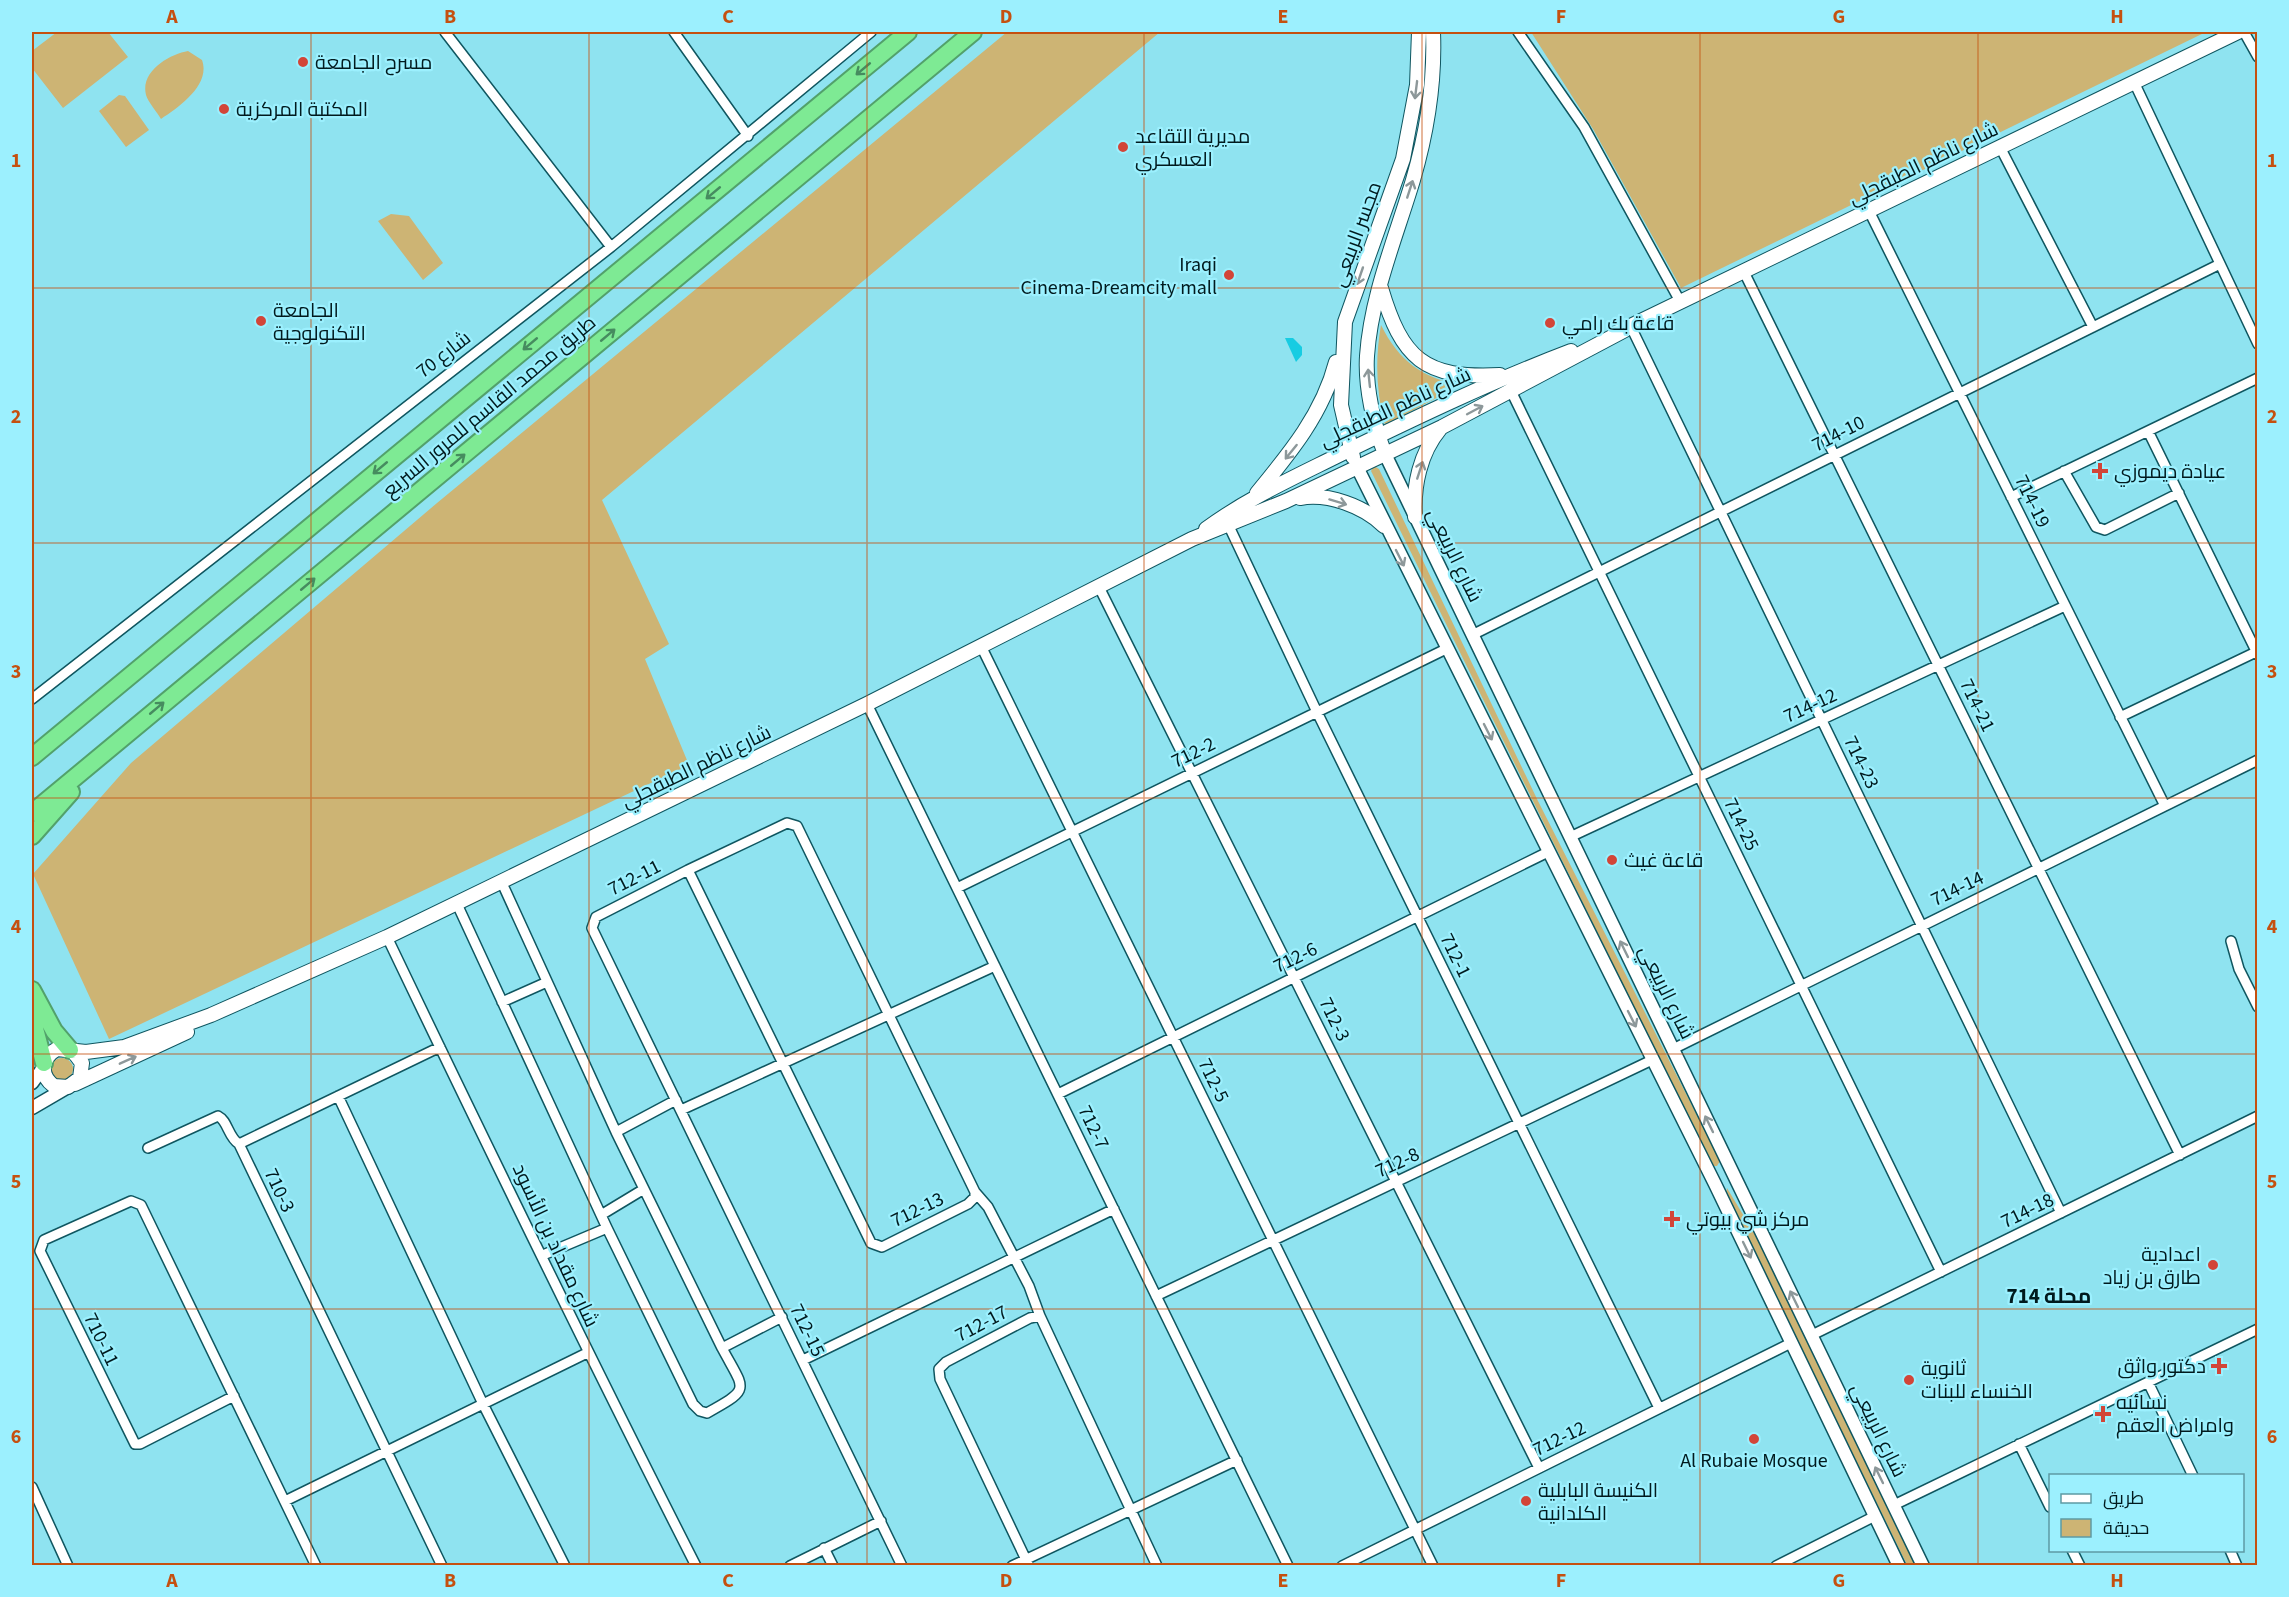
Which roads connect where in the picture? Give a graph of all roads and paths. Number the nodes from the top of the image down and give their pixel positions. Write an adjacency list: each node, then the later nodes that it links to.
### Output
1 (445, 32): 17 (street)
2 (674, 32): 14 (street)
3 (871, 32): 11 (street, شارع 70)
4 (908, 32): 56 (highway, طريق محمد القاسم للمرور السريع, one-way to 56)
5 (973, 32): 61 (highway, طريق محمد القاسم للمرور السريع, one-way to 5)
6 (1419, 32): 22 (main road, مجسر الربيعي, one-way to 22)
7 (1433, 32): 20 (main road, مجسر الربيعي, one-way to 7)
8 (1518, 32): 21 (street)
9 (2238, 32): 13 (main road, شارع ناظم الطبقجلي)
10 (2244, 32): 12 (street)
11 (860, 35): 14 (street, شارع 70)
12 (2258, 57)
13 (2134, 82): 15 (main road, شارع ناظم الطبقجلي); 18 (street)
14 (748, 136): 17 (street, شارع 70)
15 (2000, 147): 16 (main road, شارع ناظم الطبقجلي); 23 (street)
16 (1869, 211): 19 (main road, شارع ناظم الطبقجلي); 29 (street, 714-19)
17 (611, 247): 55 (street, شارع 70)
18 (2220, 264): 23 (street, 714-10); 25 (street)
19 (1744, 272): 21 (main road, شارع ناظم الطبقجلي); 35 (street, 714-21)
20 (1381, 288): 26 (main road); 32 (main road, مجسر الربيعي, one-way to 20)
21 (1681, 303): 24 (main road, شارع ناظم الطبقجلي)
22 (1345, 322): 33 (main road, مجسر الربيعي); 39 (main road, one-way to 39)
23 (2093, 327): 29 (street, 714-10)
24 (1628, 328): 26 (main road, شارع ناظم الطبقجلي); 28 (main road, شارع ناظم الطبقجلي); 42 (street, 714-23)
25 (2258, 344)
26 (1508, 375): 32 (main road, شارع ناظم الطبقجلي)
27 (2258, 378): 31 (street)
28 (1511, 391): 30 (main road, شارع ناظم الطبقجلي, one-way to 28); 46 (street, 714-25)
29 (1959, 393): 35 (street, 714-10); 40 (street, 714-19)
30 (1442, 427): 34 (main road, شارع ناظم الطبقجلي); 43 (main road, one-way to 30)
31 (2148, 431): 37 (street); 38 (street)
32 (1378, 436): 33 (main road, شارع ناظم الطبقجلي); 34 (main road, شارع الربيعي)
33 (1350, 450): 36 (main road, شارع الربيعي); 39 (main road, شارع ناظم الطبقجلي)
34 (1385, 454): 36 (main road, شارع ناظم الطبقجلي); 43 (street, شارع الربيعي)
35 (1835, 455): 42 (street, 714-10); 54 (street, 714-21)
36 (1357, 467): 41 (main road, شارع ناظم الطبقجلي); 45 (street, شارع الربيعي)
37 (2064, 471): 38 (street); 40 (street)
38 (2179, 493): 50 (street)
39 (1253, 497): 44 (main road, شارع ناظم الطبقجلي)
40 (2011, 497): 48 (street, 714-19)
41 (1286, 501): 44 (main road, شارع ناظم الطبقجلي); 45 (main road, one-way to 45)
42 (1720, 512): 46 (street, 714-10); 60 (street, 714-23)
43 (1415, 517): 49 (street, شارع الربيعي)
44 (1226, 520): 47 (main road, شارع ناظم الطبقجلي); 58 (street, 712-1)
45 (1384, 526): 52 (street, شارع الربيعي, one-way to 52)
46 (1599, 572): 49 (street, 714-10); 66 (street, 714-25)
47 (1099, 587): 51 (main road, شارع ناظم الطبقجلي); 65 (street, 712-3)
48 (2065, 606): 54 (street, 714-12); 59 (street, 714-19)
49 (1472, 635): 71 (street, شارع الربيعي)
50 (2254, 640): 53 (street)
51 (981, 646): 57 (main road, شارع ناظم الطبقجلي); 69 (street, 712-5)
52 (1446, 649): 58 (street, 712-2); 72 (street, شارع الربيعي, one-way to 72)
53 (2257, 654): 59 (street)
54 (1938, 665): 60 (street, 714-12); 73 (street, 714-21)
55 (32, 699)
56 (100, 700): 62 (highway); 63 (highway, طريق محمد القاسم للمرور السريع)
57 (867, 704): 75 (main road, شارع ناظم الطبقجلي); 76 (street, 712-7)
58 (1317, 712): 65 (street, 712-2); 78 (street, 712-1)
59 (2120, 717): 67 (street, 714-19)
60 (1821, 720): 66 (street, 714-12); 79 (street, 714-23)
61 (126, 735): 68 (highway, طريق محمد القاسم للمرور السريع); 70 (highway)
62 (32, 744)
63 (32, 756)
64 (2258, 760): 67 (street, 714-14)
65 (1192, 773): 69 (street, 712-2); 83 (street, 712-3)
66 (1699, 777): 71 (street, 714-12); 85 (street, 714-25)
67 (2164, 806): 73 (street, 714-14)
68 (32, 813)
69 (1072, 832): 76 (street, 712-2); 92 (street, 712-5)
70 (32, 836)
71 (1570, 837): 94 (street, شارع الربيعي, one-way to 71)
72 (1548, 852): 78 (street, 712-6); 96 (street, شارع الربيعي, one-way to 96)
73 (2038, 868): 79 (street, 714-14); 111 (street, 714-21)
74 (688, 870): 89 (street); 97 (street, 712-11); 103 (street, 712-11)
75 (502, 884): 77 (main road, شارع ناظم الطبقجلي); 84 (street)
76 (957, 888): 82 (street, 712-7)
77 (457, 904): 80 (main road, شارع ناظم الطبقجلي); 87 (street)
78 (1417, 916): 83 (street, 712-6); 107 (street, 712-1)
79 (1922, 926): 85 (street, 714-14); 118 (street, 714-23)
80 (387, 938): 90 (main road, شارع ناظم الطبقجلي); 93 (street, شارع مقداد بن الأسود)
81 (2231, 941): 88 (street)
82 (994, 966): 89 (street); 101 (street, 712-7)
83 (1294, 977): 92 (street, 712-6); 113 (street, 712-3)
84 (547, 982): 87 (street); 108 (street)
85 (1801, 986): 94 (street, 714-14); 124 (street, 714-25)
86 (32, 990): 95 (highway)
87 (502, 1002): 119 (street)
88 (2258, 1007)
89 (889, 1014): 97 (street); 116 (street)
90 (211, 1015): 95 (main road, شارع ناظم الطبقجلي); 100 (main road, شارع ناظم الطبقجلي, one-way to 90)
91 (32, 1017): 98 (highway)
92 (1173, 1037): 101 (street, 712-6); 121 (street, 712-5)
93 (440, 1047): 102 (street); 122 (street, شارع مقداد بن الأسود)
94 (1673, 1049): 112 (street, شارع الربيعي, one-way to 94)
95 (71, 1050): 98 (main road); 100 (main road)
96 (1652, 1060): 107 (street, 712-8); 114 (street, شارع الربيعي)
97 (781, 1064): 105 (street); 116 (street, 712-13)
98 (44, 1065): 99 (street); 100 (main road)
99 (32, 1083)
100 (71, 1086): 104 (street)
101 (1058, 1095): 117 (street, 712-7)
102 (338, 1096): 109 (street); 136 (street)
103 (676, 1100): 105 (street, 712-11); 108 (street)
104 (32, 1108)
105 (681, 1110): 127 (street, 712-15)
106 (2258, 1116): 111 (street, 714-18)
107 (1519, 1124): 113 (street, 712-8); 137 (street, 712-1)
108 (616, 1132): 115 (street)
109 (239, 1144): 110 (street, 710-3); 139 (street, 710-3)
110 (148, 1148)
111 (2180, 1155): 118 (street, 714-18)
112 (1734, 1175): 114 (street); 129 (street, شارع الربيعي, one-way to 112)
113 (1396, 1182): 121 (street, 712-8); 141 (street, 712-3)
114 (1715, 1184): 130 (street, شارع الربيعي, one-way to 130)
115 (644, 1189): 119 (street); 131 (street)
116 (975, 1192): 123 (street)
117 (1114, 1209): 123 (street); 125 (street, 712-7)
118 (2061, 1213): 124 (street, 714-18)
119 (601, 1215): 120 (street)
120 (607, 1228): 122 (street); 131 (street)
121 (1273, 1240): 125 (street, 712-8); 150 (street, 712-5)
122 (543, 1255): 132 (street, شارع مقداد بن الأسود)
123 (1012, 1259): 126 (street); 133 (street)
124 (1941, 1272): 129 (street, 714-18)
125 (1156, 1296): 140 (street, 712-7)
126 (1040, 1316): 147 (street, 712-17); 154 (street, 712-17)
127 (782, 1317): 131 (street); 133 (street, 712-15)
128 (2258, 1329): 134 (street)
129 (1812, 1335): 146 (street, شارع الربيعي, one-way to 129)
130 (1791, 1343): 137 (street, 712-12); 148 (street, شارع الربيعي)
131 (722, 1348)
132 (587, 1353): 136 (street); 159 (street, شارع مقداد بن الأسود)
133 (803, 1360): 149 (street, 712-15)
134 (2148, 1382): 138 (street); 142 (street)
135 (234, 1396): 135 (street, 710-11); 144 (street)
136 (483, 1404): 139 (street); 158 (street)
137 (1659, 1408): 141 (street, 712-12)
138 (2019, 1444): 145 (street); 146 (street)
139 (385, 1451): 144 (street); 157 (street, 710-3)
140 (1237, 1460): 147 (street); 165 (street, 712-7)
141 (1539, 1468): 150 (street, 712-12)
142 (2192, 1474)
143 (32, 1487): 155 (street)
144 (285, 1501): 156 (street)
145 (2049, 1504)
146 (1894, 1505): 170 (street, شارع الربيعي)
147 (1130, 1509): 154 (street); 164 (street, 712-17)
148 (1875, 1516): 168 (street); 169 (street, شارع الربيعي)
149 (881, 1521): 151 (street); 162 (street, 712-15)
150 (1415, 1529): 166 (street, 712-12); 167 (street, 712-5)
151 (824, 1548): 160 (street); 161 (street)
152 (2073, 1552): 171 (street)
153 (2230, 1552): 172 (street)
154 (1027, 1562): 163 (street)
155 (68, 1566)
156 (316, 1566)
157 (442, 1566)
158 (565, 1566)
159 (696, 1566)
160 (790, 1566)
161 (833, 1566)
162 (902, 1566)
163 (1012, 1566)
164 (1157, 1566)
165 (1288, 1566)
166 (1342, 1566)
167 (1433, 1566)
168 (1776, 1566)
169 (1899, 1566)
170 (1923, 1566)
171 (2080, 1566)
172 (2237, 1566)

